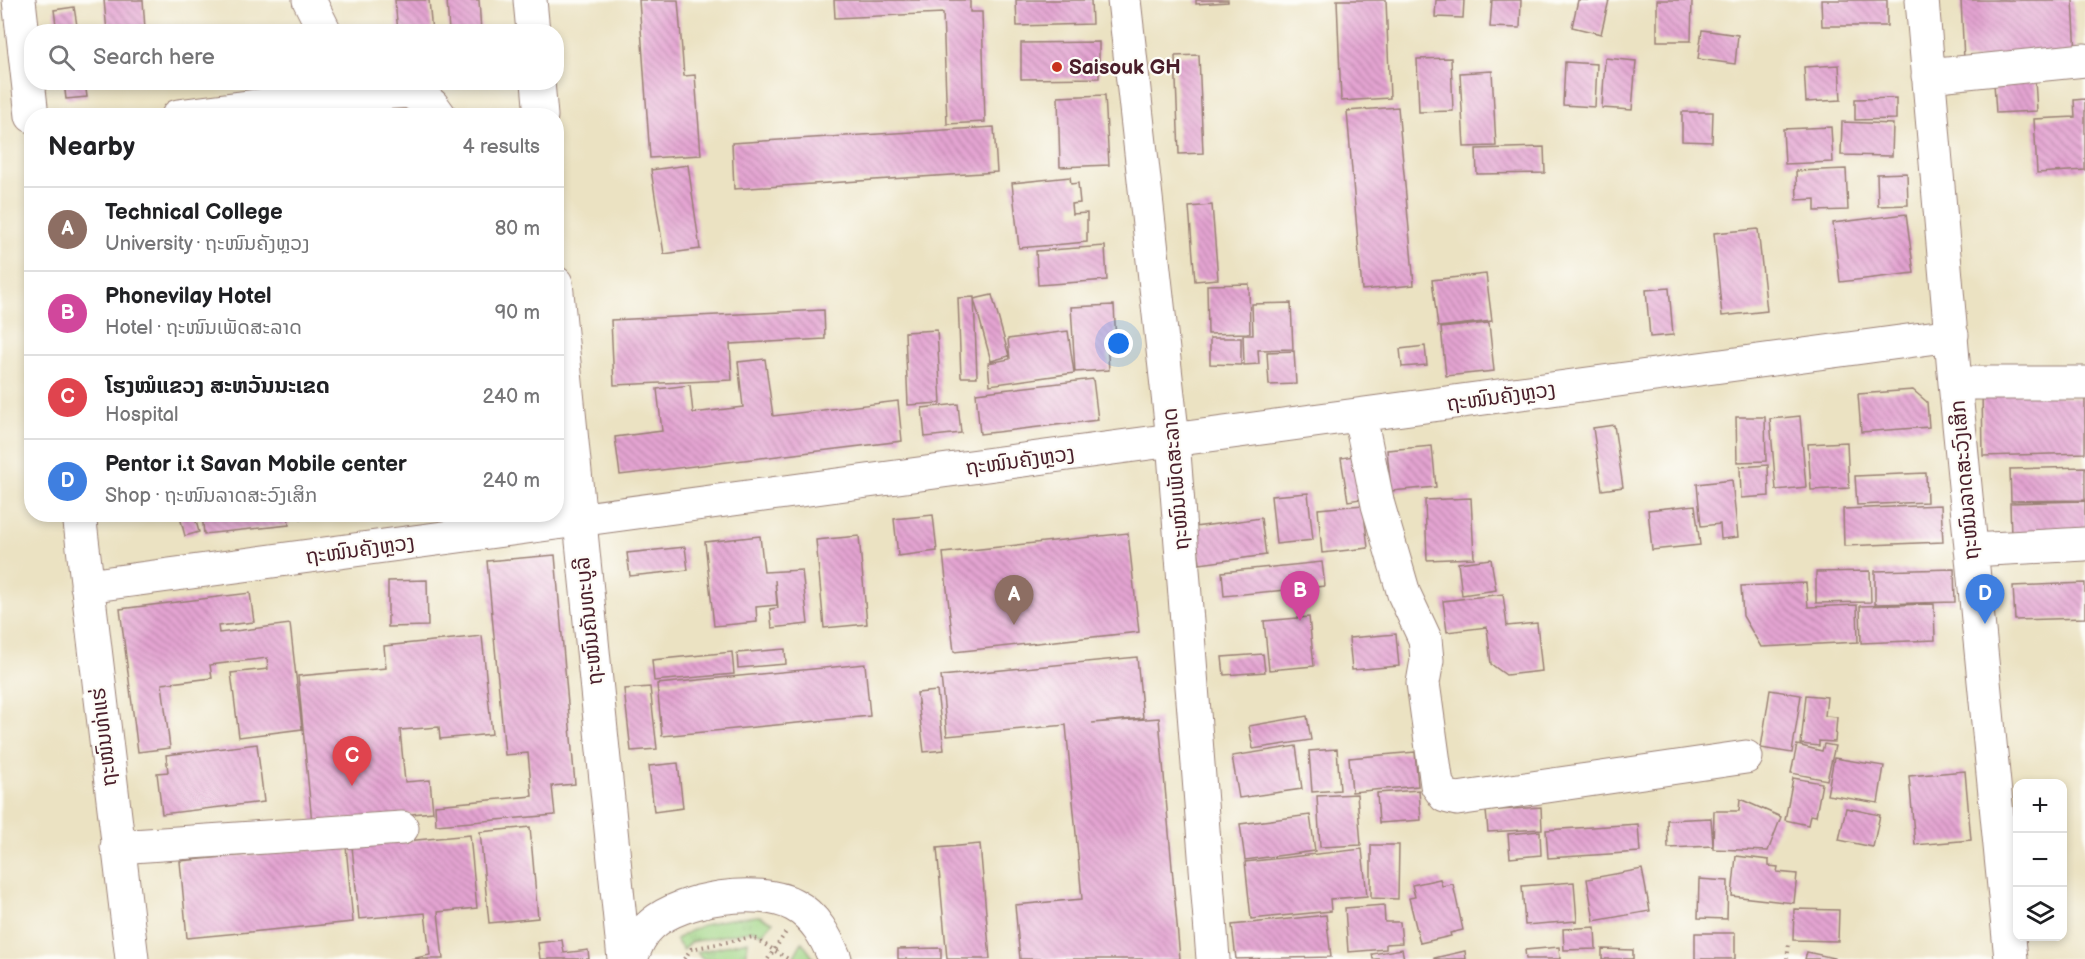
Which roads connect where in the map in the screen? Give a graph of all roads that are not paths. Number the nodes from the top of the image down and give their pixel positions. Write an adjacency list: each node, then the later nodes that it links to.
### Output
1 (19, 0): 8 (street)
2 (309, 0): 6 (street)
3 (530, 0): 7 (street)
4 (1124, 0): 24 (street, ຖະໜົນເພັດສະລາດ)
5 (1922, 0): 10 (street, ຖະໜົນລາດສະວົງເສິກ)
6 (321, 24)
7 (532, 24)
8 (24, 45)
9 (2085, 60): 10 (street)
10 (1928, 76): 19 (street, ຖະໜົນລາດສະວົງເສິກ)
11 (29, 90): 15 (street)
12 (329, 90): 16 (street)
13 (372, 90): 17 (street)
14 (539, 90): 18 (street)
15 (31, 108)
16 (225, 108)
17 (434, 108)
18 (540, 108)
19 (1952, 335): 21 (street, ຖະໜົນລາດສະວົງເສິກ); 23 (street, ຖະໜົນຄັງຫຼວງ)
20 (564, 365): 25 (street, ຖະໜົນຄັນທະບູລີ)
21 (1955, 383): 22 (street); 28 (street, ຖະໜົນລາດສະວົງເສິກ)
22 (2085, 383)
23 (1360, 416): 24 (street, ຖະໜົນຄັງຫຼວງ); 30 (street)
24 (1173, 440): 25 (street, ຖະໜົນຄັງຫຼວງ); 37 (street, ຖະໜົນເພັດສະລາດ)
25 (579, 520): 29 (street, ຖະໜົນຄັງຫຼວງ); 34 (street, ຖະໜົນຄັນທະບູລີ)
26 (80, 522): 29 (street, ຖະໜົນທ່າແຮ່)
27 (2085, 544): 28 (street)
28 (1971, 550): 38 (street, ຖະໜົນລາດສະວົງເສິກ)
29 (87, 586): 32 (street, ຖະໜົນທ່າແຮ່)
30 (1746, 757)
31 (402, 828): 32 (street)
32 (117, 847): 33 (street, ຖະໜົນທ່າແຮ່)
33 (132, 959)
34 (624, 959)
35 (631, 959): 36 (street)
36 (835, 959)
37 (1213, 959)
38 (2011, 959)

